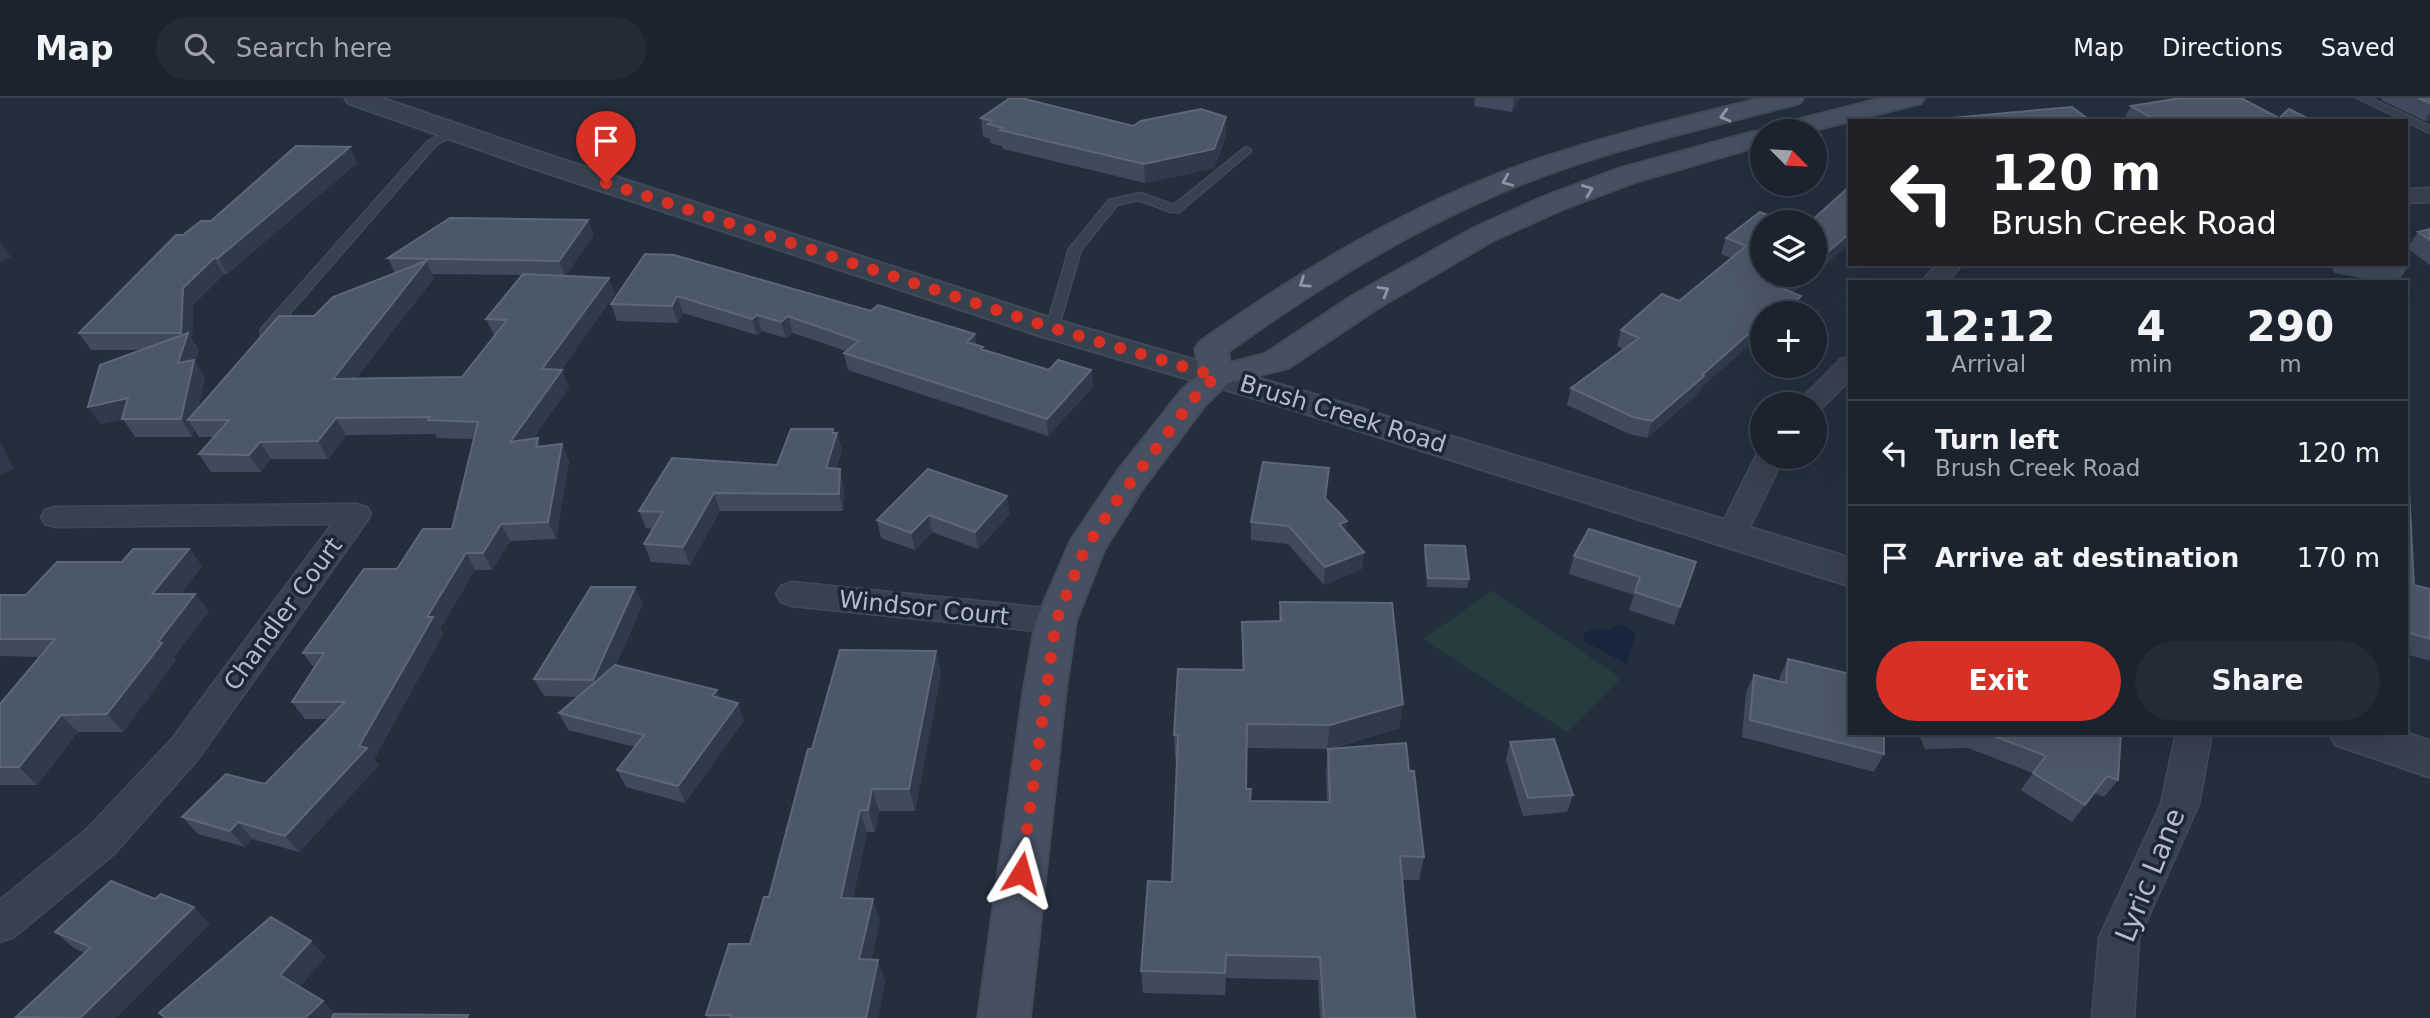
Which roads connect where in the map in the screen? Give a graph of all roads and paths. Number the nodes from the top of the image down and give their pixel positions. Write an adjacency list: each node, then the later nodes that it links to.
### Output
1 (360, 98): 9 (street, Brush Creek Road)
2 (1791, 98): 19 (main road, one-way to 19)
3 (1912, 98): 6 (main road)
4 (2362, 98): 5 (lane)
5 (2407, 119)
6 (1827, 120)
7 (2408, 120): 8 (lane)
8 (2430, 130)
9 (455, 132): 16 (street, Brush Creek Road); 17 (lane)
10 (1750, 140): 19 (main road, one-way to 10)
11 (1246, 150): 16 (lane)
12 (2430, 195): 13 (street)
13 (2408, 196)
14 (1949, 266): 15 (street)
15 (1935, 280)
16 (1052, 328): 19 (street, Brush Creek Road)
17 (257, 342)
18 (1848, 367): 20 (street)
19 (1216, 376): 23 (street, Brush Creek Road); 26 (main road)
20 (1822, 392)
21 (1762, 469): 23 (street)
22 (56, 517): 30 (street, Chandler Court)
23 (1732, 534): 24 (street, Brush Creek Road)
24 (1848, 571)
25 (792, 594): 26 (street, Windsor Court)
26 (1056, 621): 31 (main road)
27 (2194, 735): 32 (street, Lyric Lane)
28 (2357, 735): 29 (street)
29 (2430, 759)
30 (0, 924)
31 (1004, 1018)
32 (2113, 1018)

